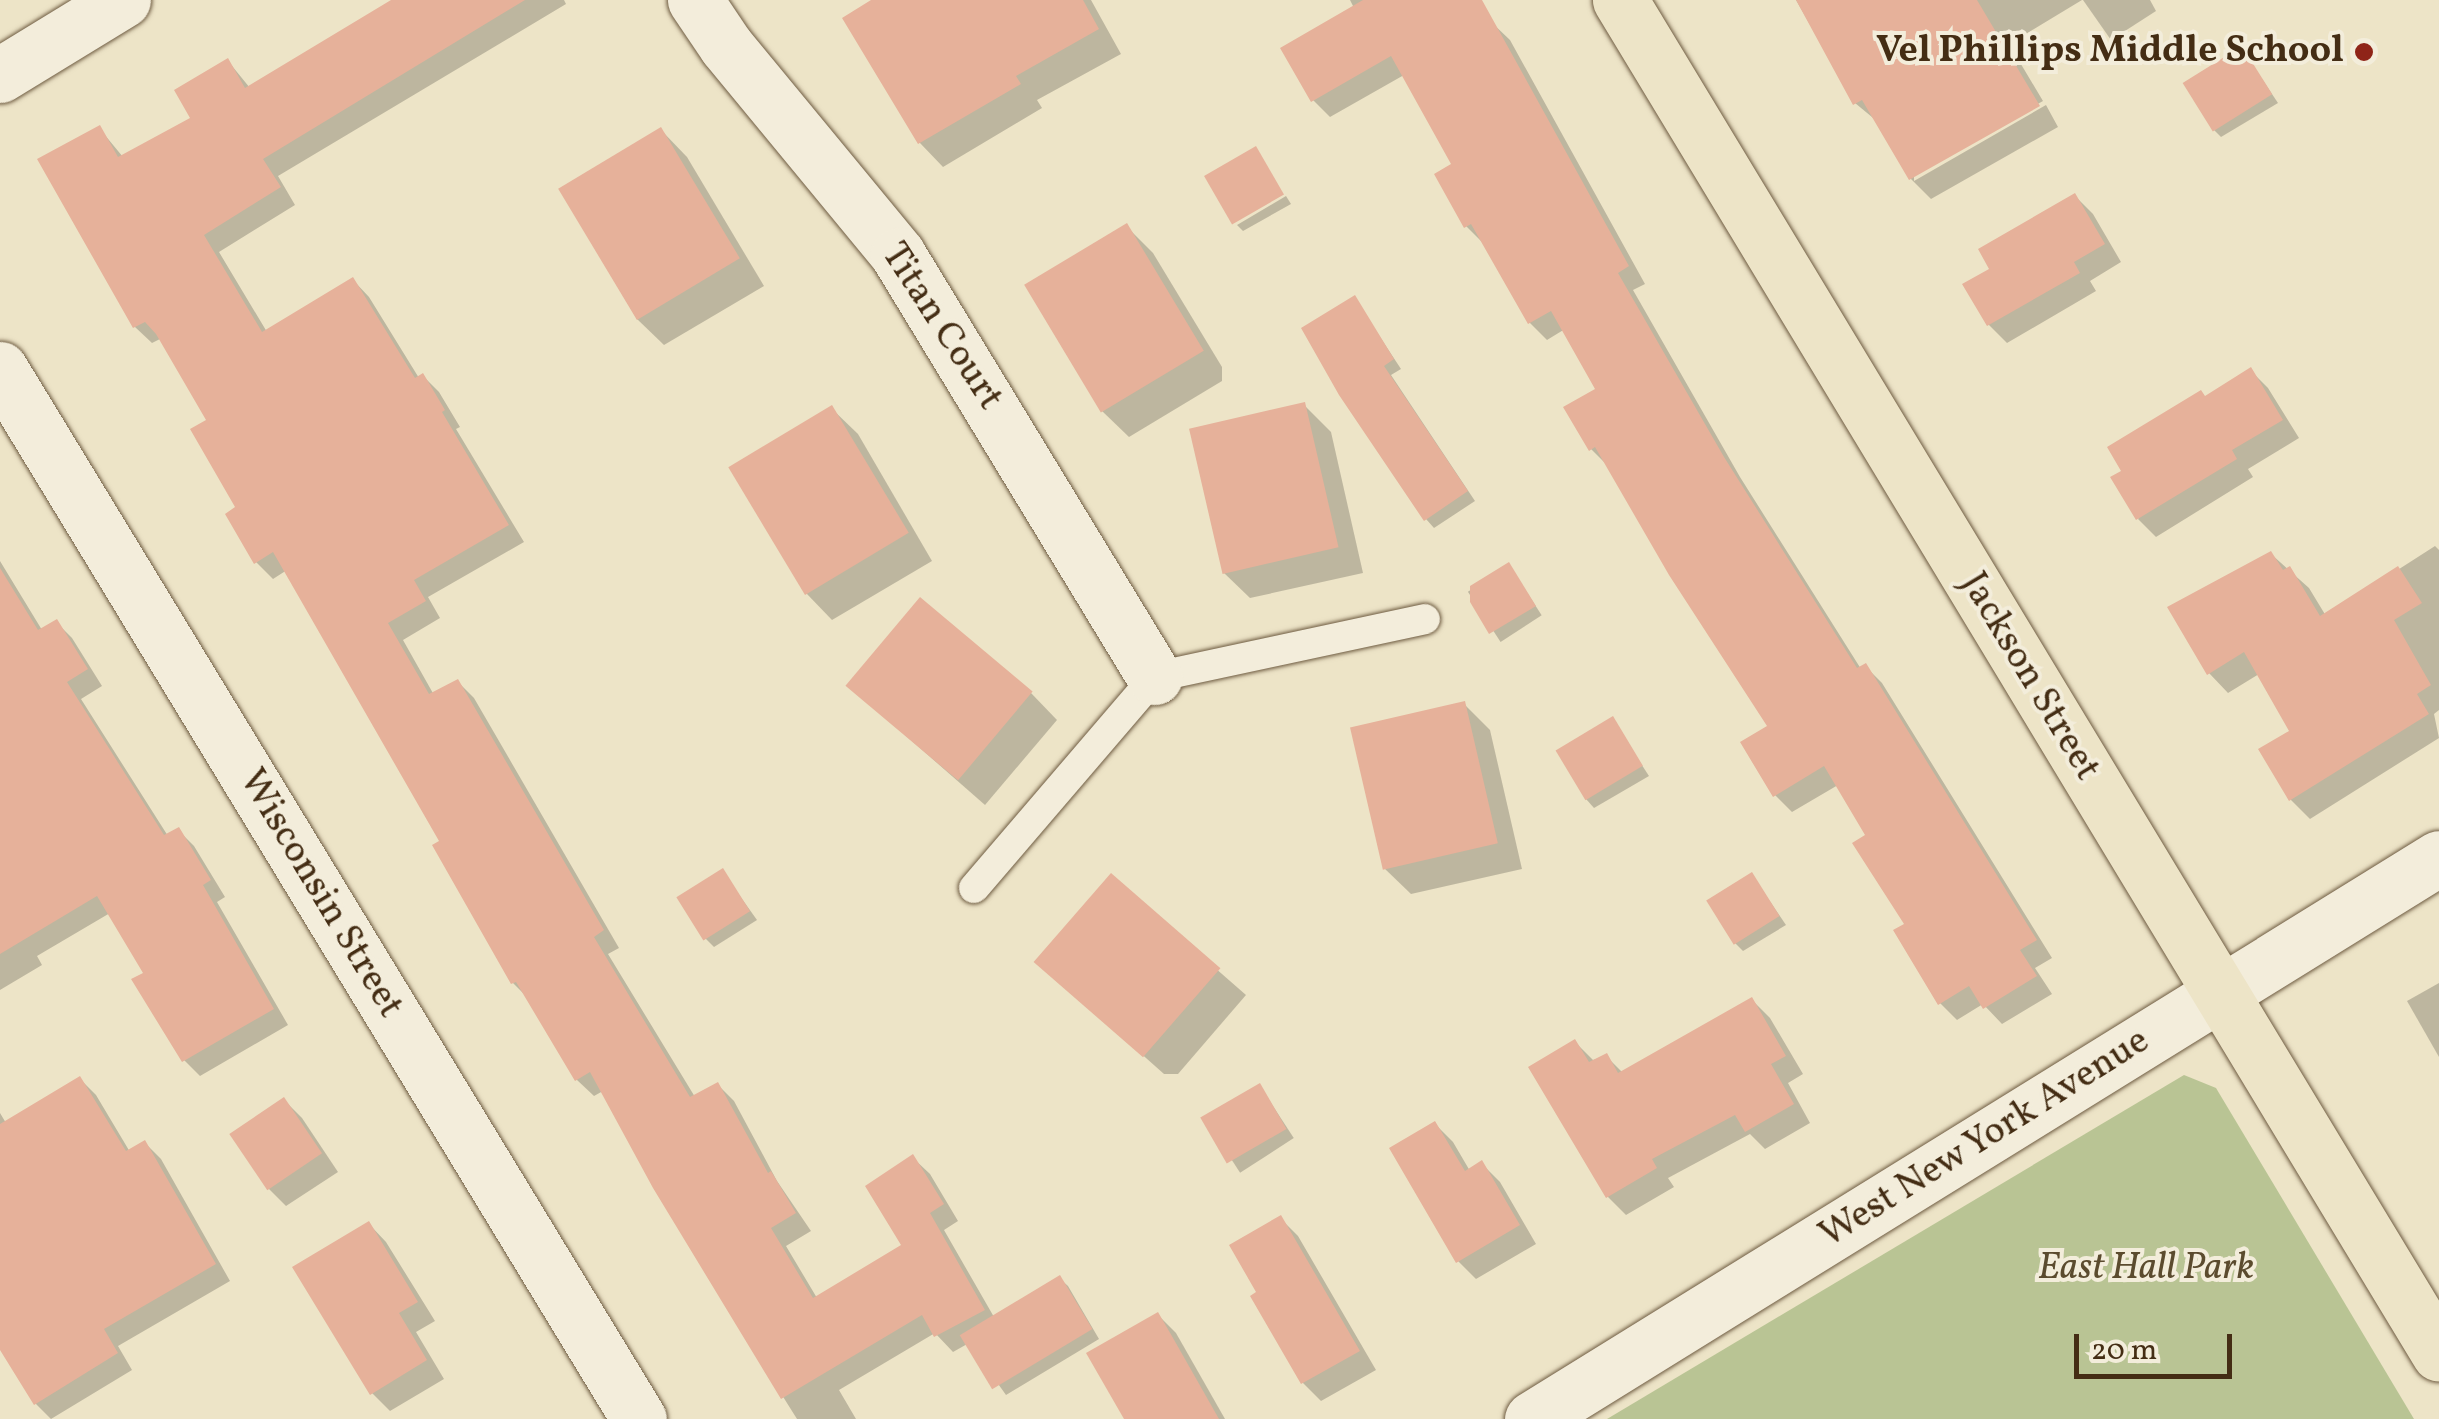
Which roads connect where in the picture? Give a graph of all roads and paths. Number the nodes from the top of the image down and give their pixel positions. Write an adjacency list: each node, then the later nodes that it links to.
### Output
1 (123, 0): 4 (street)
2 (694, 0): 7 (street, Titan Court)
3 (1620, 0): 10 (main road, Jackson Street)
4 (0, 76)
5 (0, 368): 12 (street, Wisconsin Street)
6 (1425, 619): 7 (lane)
7 (1154, 677): 9 (lane)
8 (2439, 858): 10 (street, West New York Avenue)
9 (974, 888)
10 (2220, 993): 11 (main road, Jackson Street); 13 (street, West New York Avenue)
11 (2439, 1354)
12 (639, 1419)
13 (1532, 1419)

